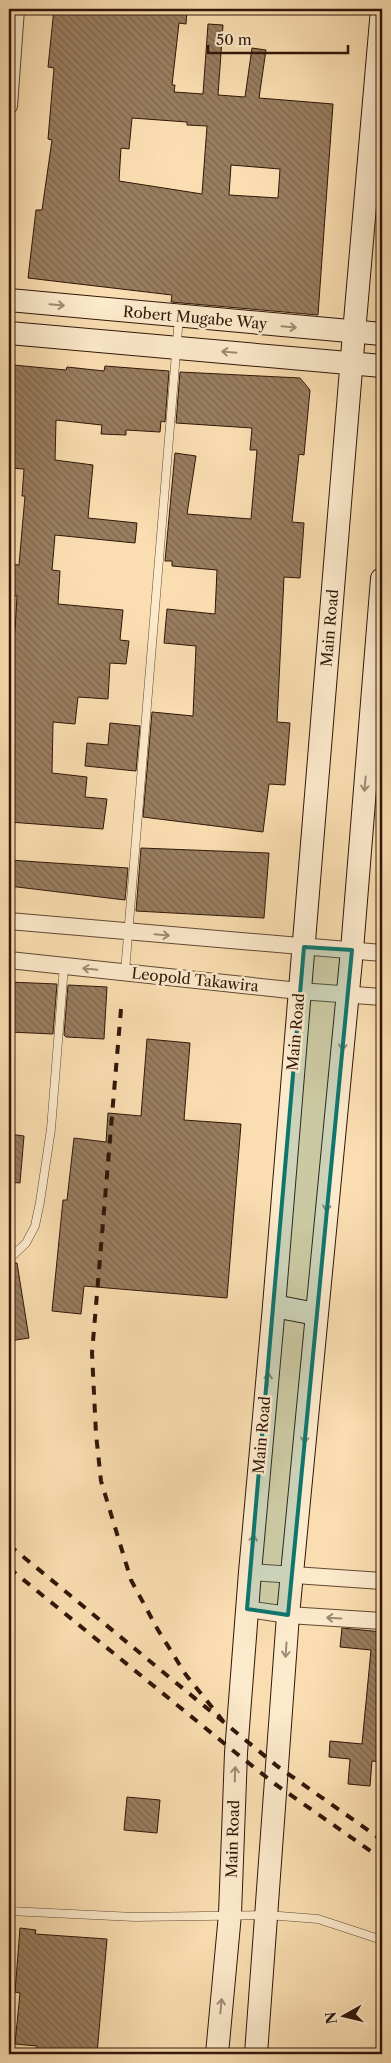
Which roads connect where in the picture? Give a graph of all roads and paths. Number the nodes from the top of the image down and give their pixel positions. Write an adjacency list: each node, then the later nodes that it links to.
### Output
1 (16, 9): 3 (street)
2 (382, 9): 7 (main road, Main Road)
3 (9, 106)
4 (9, 300): 5 (main road, Robert Mugabe Way, one-way to 5)
5 (179, 316): 7 (main road, Robert Mugabe Way, one-way to 7); 9 (lane)
6 (9, 333): 9 (main road, Robert Mugabe Way)
7 (354, 333): 8 (main road, Robert Mugabe Way); 10 (main road, Main Road)
8 (382, 334)
9 (176, 348): 10 (main road, Robert Mugabe Way, one-way to 9); 14 (lane)
10 (351, 363): 11 (main road, Robert Mugabe Way); 15 (main road, Main Road)
11 (382, 366)
12 (382, 579): 16 (main road, one-way to 16)
13 (9, 921): 14 (street)
14 (127, 932): 15 (street, one-way to 15); 20 (lane)
15 (304, 947): 16 (street); 21 (main road, Main Road)
16 (352, 950): 17 (street); 22 (main road)
17 (382, 953)
18 (9, 960): 19 (street, Leopold Takawira)
19 (64, 966): 20 (street, Leopold Takawira, one-way to 19); 24 (lane)
20 (125, 972): 21 (street, Leopold Takawira)
21 (299, 991): 22 (street, Leopold Takawira); 25 (main road, Main Road)
22 (347, 994): 23 (street, Leopold Takawira); 26 (main road, one-way to 26)
23 (382, 997)
24 (9, 1259)
25 (274, 1306): 26 (main road); 27 (main road, Main Road, one-way to 25)
26 (316, 1314): 28 (main road, one-way to 28)
27 (250, 1572): 28 (street); 30 (main road, Main Road)
28 (293, 1575): 29 (street); 31 (main road)
29 (382, 1581)
30 (247, 1609): 31 (street); 34 (main road, Main Road, one-way to 30)
31 (288, 1615): 32 (street, one-way to 31); 35 (main road, one-way to 35)
32 (382, 1620)
33 (9, 1911): 34 (lane)
34 (230, 1914): 35 (lane); 37 (main road, Main Road, one-way to 34)
35 (267, 1915): 36 (lane); 38 (main road)
36 (382, 1940)
37 (217, 2054)
38 (256, 2054)

